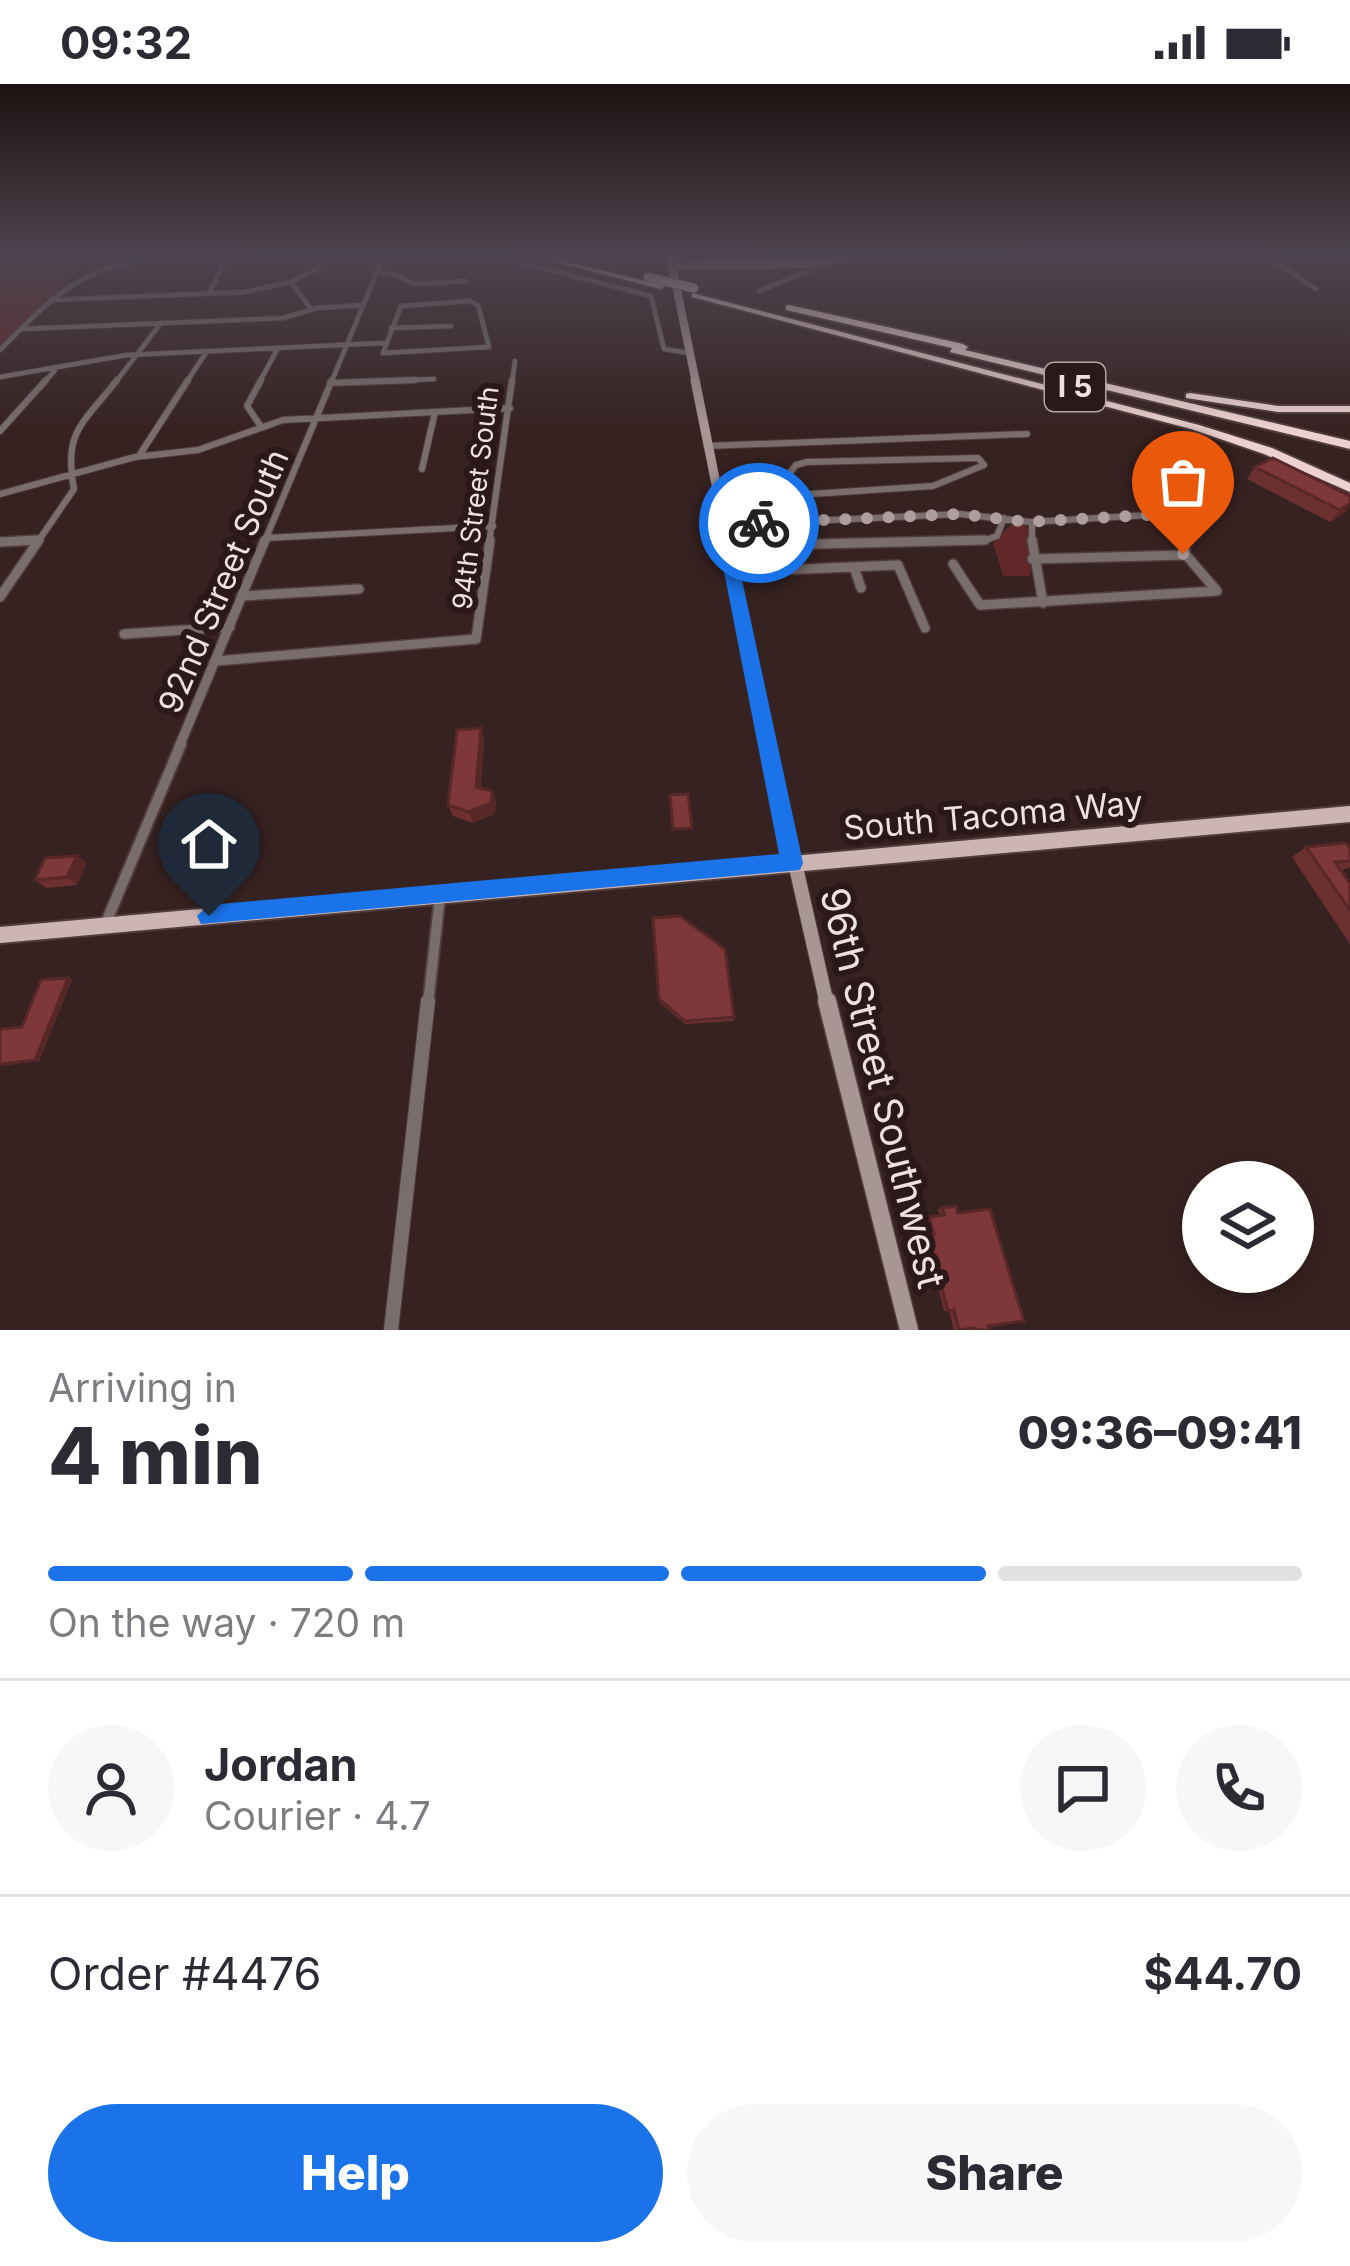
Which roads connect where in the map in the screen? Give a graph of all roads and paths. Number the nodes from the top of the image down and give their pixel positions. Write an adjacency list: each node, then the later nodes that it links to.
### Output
1 (37, 313): 15 (street)
2 (298, 313): 12 (street)
3 (360, 313): 17 (street, 92nd Street South)
4 (398, 313): 14 (street)
5 (480, 313): 16 (street)
6 (658, 313): 21 (street)
7 (681, 313): 21 (main road, 96th Street Southwest)
8 (773, 313): 11 (highway, I 5)
9 (792, 313): 36 (highway, I 5)
10 (799, 313): 25 (highway)
11 (800, 321): 36 (highway, I 5); 41 (highway)
12 (160, 323): 15 (street); 22 (street)
13 (451, 326): 14 (street)
14 (391, 328): 16 (street)
15 (21, 329): 19 (street)
16 (384, 343): 17 (street)
17 (346, 345): 18 (street); 28 (street, 92nd Street South)
18 (278, 348): 20 (street); 33 (street)
19 (0, 350)
20 (207, 352): 22 (street); 38 (street)
21 (689, 353): 37 (main road, 96th Street Southwest)
22 (137, 355): 24 (street); 40 (street)
23 (515, 362): 29 (street, 94th Street South)
24 (55, 370): 26 (street); 34 (street)
25 (1084, 376): 30 (highway); 36 (highway)
26 (0, 377)
27 (434, 379): 28 (street)
28 (330, 383): 32 (street, 92nd Street South)
29 (510, 408): 31 (street); 48 (street, 94th Street South)
30 (1350, 409)
31 (435, 412): 32 (street); 39 (street)
32 (316, 417): 33 (street); 49 (street, 92nd Street South)
33 (260, 425): 38 (street)
34 (0, 431)
35 (1027, 434): 37 (street)
36 (1350, 445)
37 (707, 446): 42 (main road, 96th Street Southwest)
38 (139, 456): 40 (street)
39 (422, 470)
40 (74, 476): 43 (street); 50 (street)
41 (1350, 488)
42 (716, 492): 44 (street); 47 (main road, 96th Street Southwest)
43 (0, 494)
44 (752, 498)
45 (1004, 518): 46 (street); 47 (street); 55 (street)
46 (1032, 521): 52 (street); 53 (street)
47 (722, 525): 55 (main road, 96th Street Southwest)
48 (493, 526): 49 (street); 65 (street, 94th Street South)
49 (266, 538): 59 (street, 92nd Street South)
50 (40, 540): 51 (street); 60 (street)
51 (0, 542)
52 (1186, 555): 53 (street); 61 (street)
53 (1032, 559): 61 (street)
54 (953, 564): 61 (street)
55 (730, 565): 56 (street); 67 (main road, 96th Street Southwest)
56 (854, 567): 57 (street); 63 (street)
57 (861, 588)
58 (359, 589): 59 (street)
59 (243, 596): 62 (street, 92nd Street South)
60 (0, 598)
61 (1043, 603)
62 (230, 627): 64 (street); 65 (street, 92nd Street South)
63 (925, 628)
64 (124, 634)
65 (216, 661): 69 (street, 92nd Street South)
66 (1348, 810): 67 (main road, South Tacoma Way)
67 (792, 863): 68 (main road, South Tacoma Way); 72 (main road, 96th Street Southwest)
68 (440, 896): 69 (main road, South Tacoma Way); 71 (street)
69 (105, 926): 70 (main road, South Tacoma Way)
70 (0, 935)
71 (391, 1330)
72 (909, 1330)

